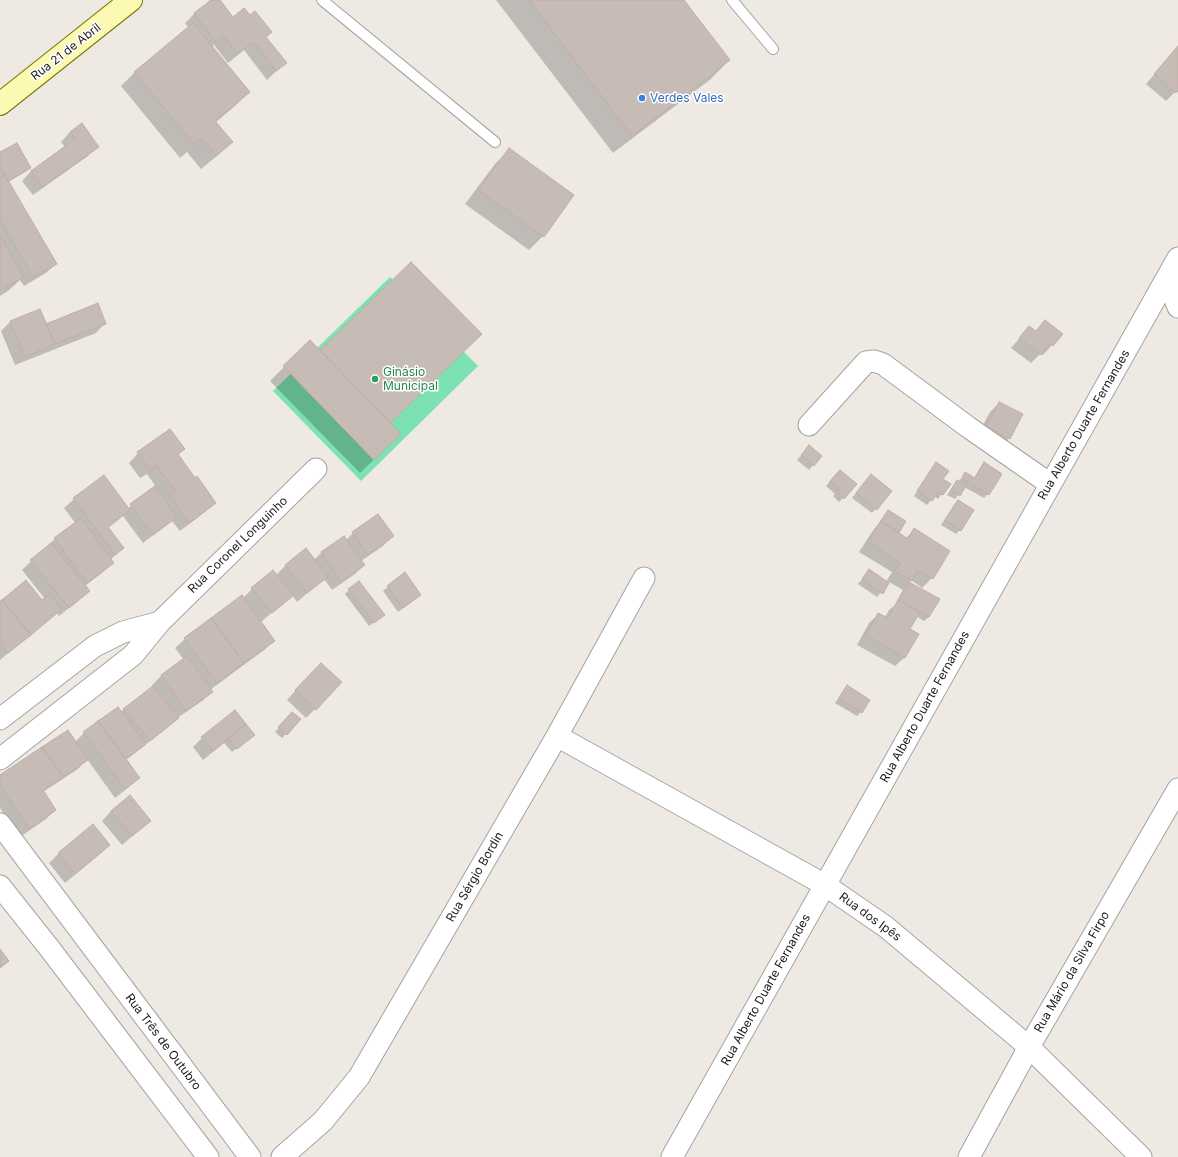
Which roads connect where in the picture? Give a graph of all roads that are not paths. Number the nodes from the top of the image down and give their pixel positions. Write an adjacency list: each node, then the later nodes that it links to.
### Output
1 (131, 0): 5 (street, Rua 21 de Abril)
2 (322, 0): 6 (lane)
3 (732, 0): 4 (lane)
4 (773, 49)
5 (0, 104)
6 (495, 142)
7 (1178, 258): 8 (street, Rua Alberto Duarte Fernandes)
8 (1167, 279): 9 (street); 12 (street, Rua Alberto Duarte Fernandes)
9 (1178, 307)
10 (809, 425): 12 (street)
11 (316, 469): 14 (street, Rua Coronel Longuinho)
12 (1050, 484): 22 (street, Rua Alberto Duarte Fernandes)
13 (644, 578): 18 (street, Rua Sérgio Bordin)
14 (160, 622): 15 (street, Rua Coronel Longuinho); 16 (street, Rua Coronel Longuinho)
15 (45, 685): 16 (street); 17 (street, Rua Coronel Longuinho)
16 (64, 709): 19 (street, Rua Coronel Longuinho)
17 (0, 719)
18 (557, 736): 22 (street, Rua dos Ipês); 29 (street, Rua Sérgio Bordin)
19 (0, 759)
20 (1178, 789): 26 (street, Rua Mário da Silva Firpo)
21 (0, 824): 24 (street, Rua Três de Outubro)
22 (825, 885): 26 (street, Rua dos Ipês); 30 (street, Rua Alberto Duarte Fernandes)
23 (0, 886): 25 (street)
24 (76, 927): 25 (street); 28 (street, Rua Três de Outubro)
25 (50, 949): 27 (street)
26 (1029, 1047): 31 (street, Rua Mário da Silva Firpo); 32 (street, Rua dos Ipês)
27 (208, 1157)
28 (250, 1157)
29 (282, 1157)
30 (672, 1157)
31 (969, 1157)
32 (1141, 1157)

